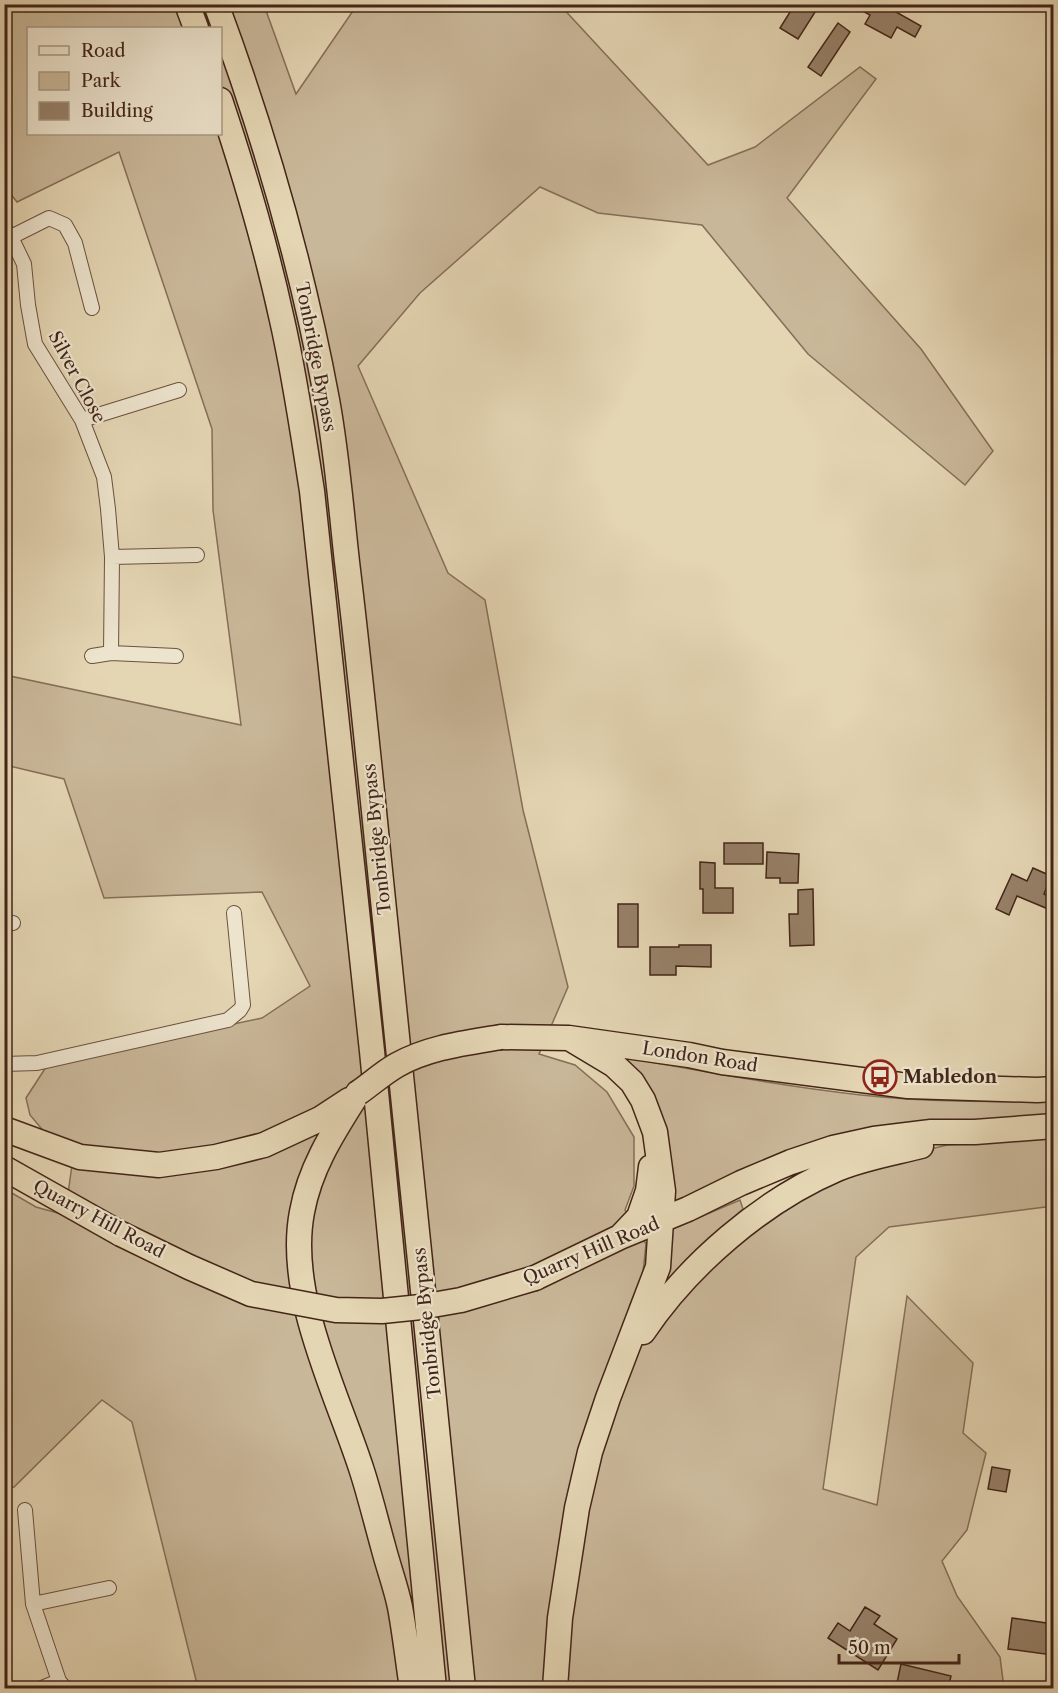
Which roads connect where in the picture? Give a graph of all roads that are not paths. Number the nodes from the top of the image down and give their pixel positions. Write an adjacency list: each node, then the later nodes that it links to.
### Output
1 (187, 4): 3 (highway)
2 (216, 4): 34 (highway, Tonbridge Bypass)
3 (196, 27)
4 (222, 106): 33 (highway, Tonbridge Bypass)
5 (8, 233): 6 (street); 8 (street, Silver Close)
6 (92, 308)
7 (179, 390): 8 (street)
8 (82, 420): 10 (street, Silver Close)
9 (197, 555): 10 (street)
10 (112, 557): 11 (street, Silver Close)
11 (111, 653): 12 (street); 13 (street)
12 (92, 656)
13 (176, 656)
14 (234, 913): 16 (street)
15 (569, 1038): 17 (highway, London Road); 19 (highway, London Road, bridge); 21 (highway)
16 (4, 1064)
17 (1053, 1089)
18 (1053, 1126): 22 (highway, Quarry Hill Road)
19 (325, 1127): 20 (highway); 32 (highway, London Road)
20 (4, 1129)
21 (655, 1132): 24 (highway); 25 (highway)
22 (975, 1132): 24 (highway, Quarry Hill Road); 26 (highway)
23 (4, 1168): 25 (highway, Quarry Hill Road, bridge)
24 (661, 1221): 25 (highway, Quarry Hill Road); 26 (highway)
25 (620, 1237)
26 (620, 1368): 35 (highway)
27 (25, 1510): 29 (street)
28 (109, 1588): 29 (street)
29 (33, 1604): 30 (street)
30 (62, 1685): 31 (street)
31 (42, 1689)
32 (412, 1689)
33 (434, 1689)
34 (463, 1689)
35 (555, 1689)

